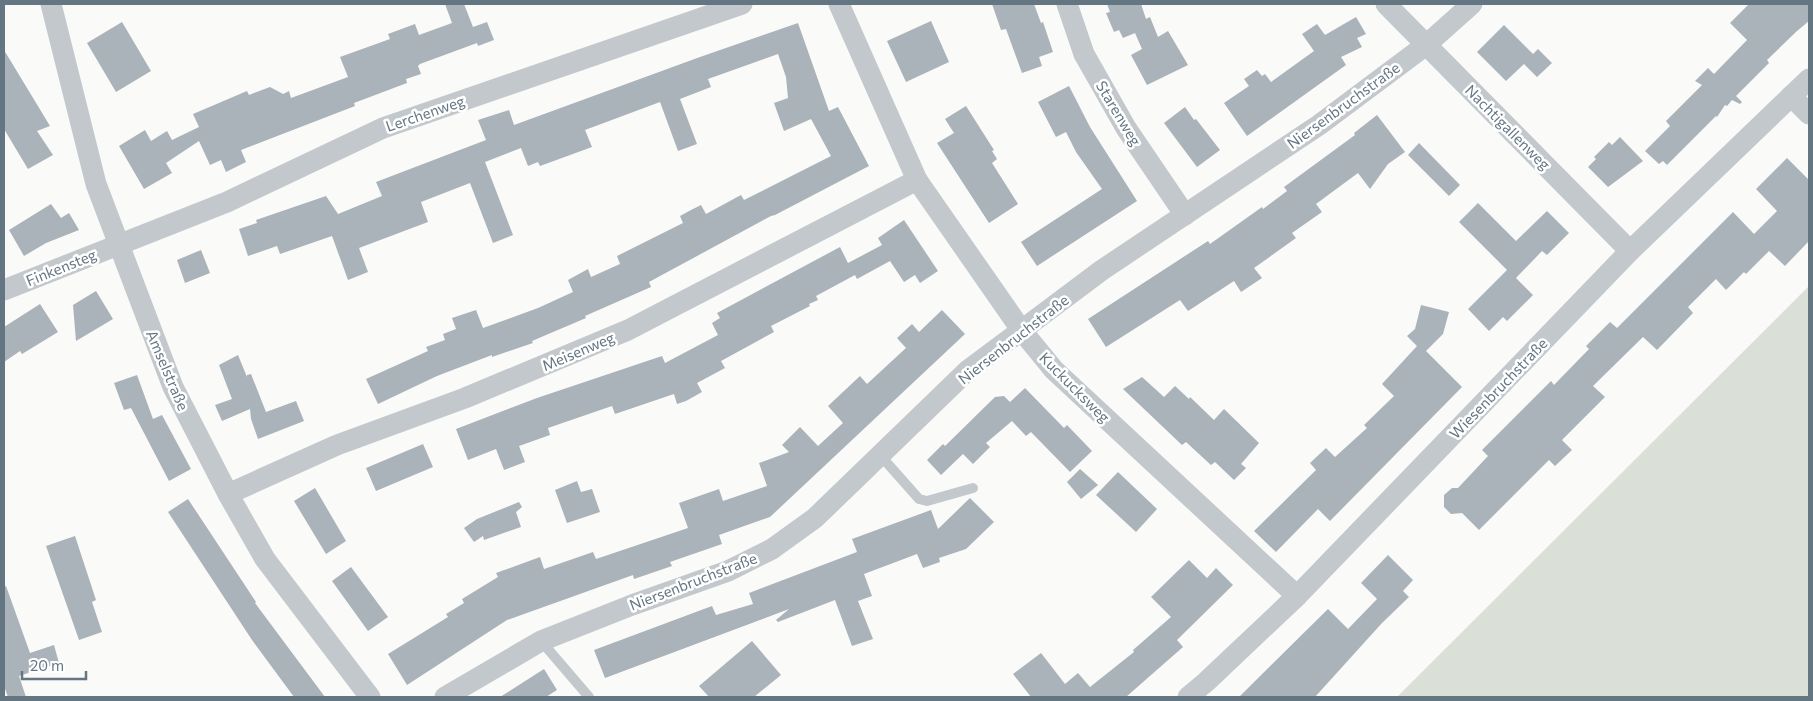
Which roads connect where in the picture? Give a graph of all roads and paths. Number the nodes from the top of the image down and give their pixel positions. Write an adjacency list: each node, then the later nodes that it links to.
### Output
1 (51, 4): 13 (street, Amselstraße)
2 (742, 4): 13 (street, Lerchenweg)
3 (839, 4): 11 (street, Kuckucksweg)
4 (1067, 4): 12 (street, Starenweg)
5 (1386, 4): 7 (street, Nachtigallenweg)
6 (1472, 4): 7 (street, Niersenbruchstraße)
7 (1426, 44): 12 (street, Niersenbruchstraße); 14 (street, Nachtigallenweg)
8 (1809, 79): 9 (street, Wiesenbruchstraße)
9 (1791, 96): 10 (street); 14 (street, Wiesenbruchstraße)
10 (1809, 114)
11 (917, 180): 16 (street, Kuckucksweg); 19 (street, Meisenweg)
12 (1185, 215): 16 (street, Niersenbruchstraße)
13 (118, 245): 15 (street, Finkensteg); 19 (street, Amselstraße)
14 (1630, 250): 20 (street, Wiesenbruchstraße)
15 (4, 290)
16 (1022, 331): 17 (street, Niersenbruchstraße); 20 (street, Kuckucksweg)
17 (880, 455): 18 (lane); 21 (street, Niersenbruchstraße)
18 (973, 488)
19 (228, 494): 22 (street, Amselstraße)
20 (1297, 596): 25 (street, Wiesenbruchstraße)
21 (541, 641): 23 (street, Niersenbruchstraße); 24 (lane)
22 (370, 697)
23 (445, 697)
24 (589, 697)
25 (1188, 697)

